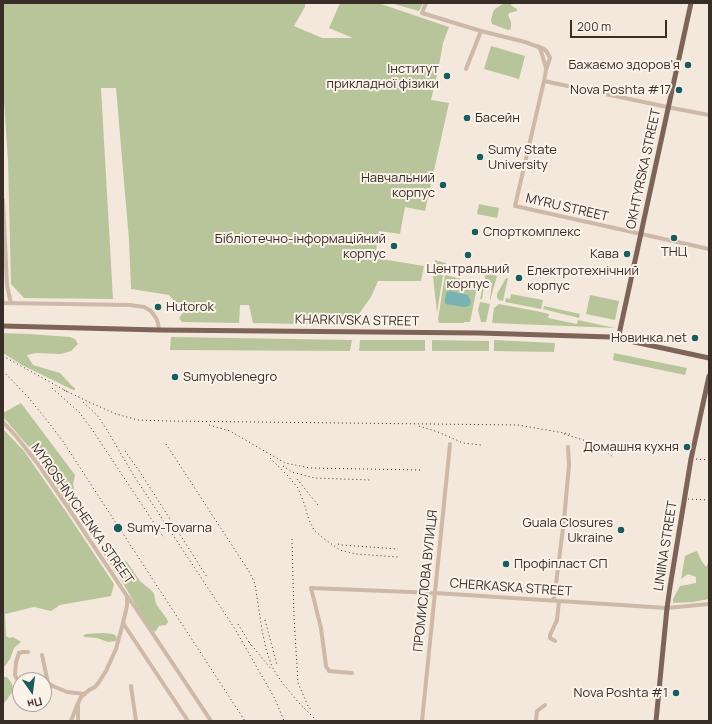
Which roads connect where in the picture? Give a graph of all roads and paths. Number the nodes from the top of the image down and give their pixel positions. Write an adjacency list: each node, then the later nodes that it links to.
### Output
1 (426, 3): 3 (street)
2 (691, 3): 8 (main road, OKHTYRSKA STREET)
3 (481, 31): 4 (street); 5 (street)
4 (538, 46): 6 (street); 6 (street)
5 (466, 68)
6 (546, 70): 7 (street)
7 (544, 81): 8 (street); 11 (street, MYRU STREET)
8 (669, 107): 9 (street); 11 (main road, OKHTYRSKA STREET)
9 (709, 115)
10 (3, 200): 14 (street)
11 (641, 234): 12 (street, MYRU STREET); 17 (main road, OKHTYRSKA STREET)
12 (709, 249)
13 (3, 302): 14 (street)
14 (11, 303): 16 (street)
15 (3, 326): 16 (main road, KHARKIVSKA STREET)
16 (159, 330): 17 (main road, KHARKIVSKA STREET)
17 (618, 338): 18 (main road, KHARKIVSKA STREET)
18 (709, 358)
19 (709, 376): 28 (main road, LINIINA STREET)
20 (3, 422): 24 (street, MYROSHNYCHENKA STREET)
21 (450, 444): 23 (street, ПРОМИСЛОВА ВУЛИЦЯ)
22 (568, 447): 25 (street)
23 (435, 593): 25 (street, CHERKASKA STREET); 34 (street, CHERKASKA STREET); 45 (street, ПРОМИСЛОВА ВУЛИЦЯ)
24 (127, 596): 29 (street, MYROSHNYCHENKA STREET); 44 (street)
25 (554, 600): 26 (street, CHERKASKA STREET)
26 (559, 601): 28 (street, CHERKASKA STREET); 30 (street)
27 (709, 604): 28 (street, CHERKASKA STREET)
28 (667, 608): 47 (main road, LINIINA STREET)
29 (123, 623): 37 (street, MYROSHNYCHENKA STREET); 43 (street)
30 (555, 641)
31 (28, 652): 33 (street)
32 (42, 655): 35 (street)
33 (15, 672)
34 (352, 674)
35 (53, 686): 37 (street)
36 (131, 686): 42 (street)
37 (85, 694): 38 (street, MYROSHNYCHENKA STREET)
38 (78, 703): 40 (street, MYROSHNYCHENKA STREET); 41 (street)
39 (545, 705): 46 (street)
40 (71, 721)
41 (78, 721)
42 (136, 721)
43 (188, 721)
44 (211, 721)
45 (422, 721)
46 (536, 721)
47 (656, 721)

